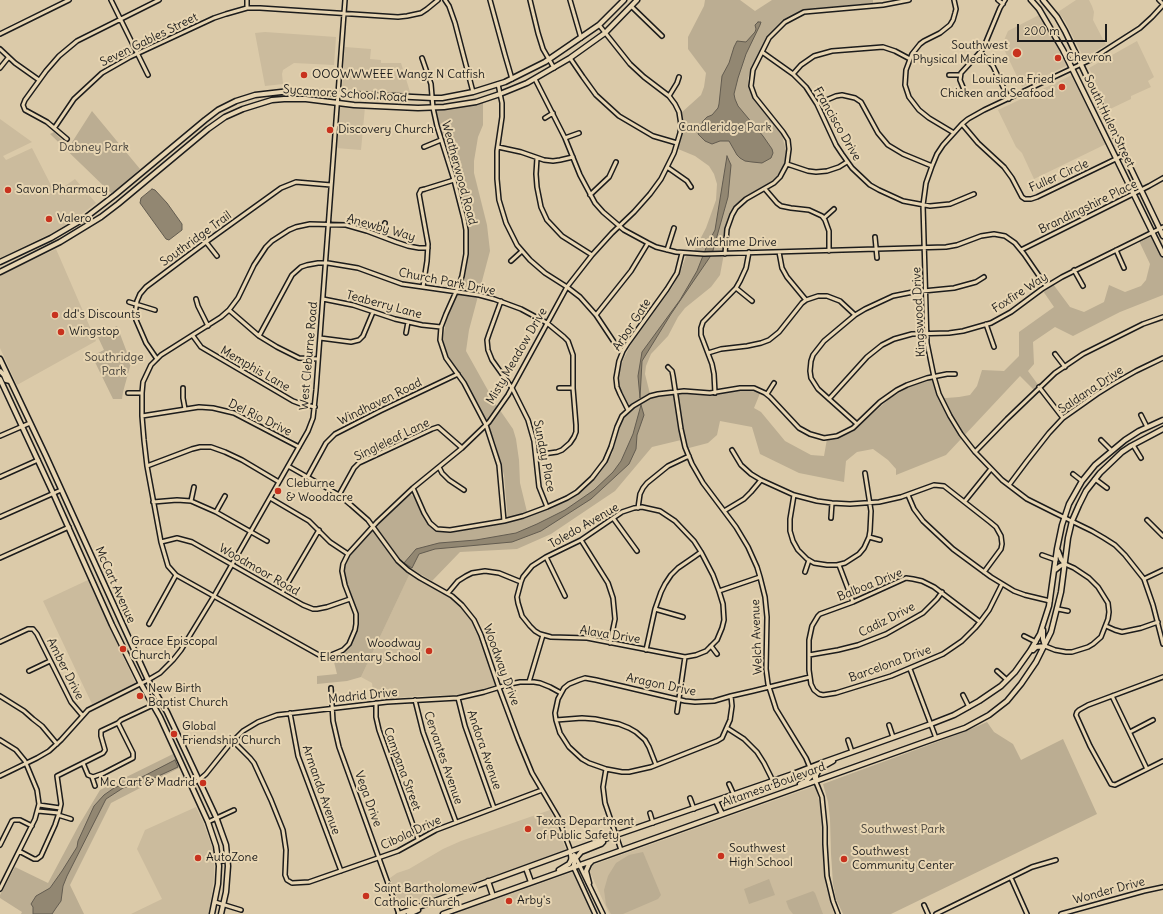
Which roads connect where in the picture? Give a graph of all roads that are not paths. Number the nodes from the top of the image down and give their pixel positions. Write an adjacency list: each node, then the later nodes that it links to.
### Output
1 (69, 0): 30 (street)
2 (111, 0): 26 (street)
3 (159, 0): 26 (street)
4 (247, 0): 23 (street)
5 (345, 0): 24 (street, West Cleburne Road)
6 (438, 0): 24 (street, Seven Gables Street)
7 (445, 0): 55 (street)
8 (490, 0): 51 (street)
9 (530, 0): 41 (street)
10 (570, 0): 32 (street)
11 (624, 0): 28 (main road, Sycamore School Road)
12 (637, 0): 22 (main road, Sycamore School Road)
13 (909, 0): 34 (street)
14 (954, 0): 40 (street)
15 (998, 0): 20 (street)
16 (1006, 0): 20 (street)
17 (1031, 0): 27 (main road, South Hulen Street)
18 (1043, 0): 25 (main road, South Hulen Street)
19 (1159, 0): 21 (street)
20 (1003, 4): 35 (street)
21 (1163, 5): 42 (street, Kingswood Drive)
22 (631, 6): 29 (main road, Sycamore School Road); 31 (street)
23 (247, 8): 24 (street, Seven Gables Street); 36 (street, Seven Gables Street)
24 (344, 13): 57 (street, West Cleburne Road)
25 (1054, 14): 27 (main road); 42 (main road, South Hulen Street)
26 (120, 19): 36 (street); 53 (street)
27 (1046, 20): 45 (main road, South Hulen Street)
28 (599, 25): 29 (street, Misty Meadow Drive); 32 (main road, Sycamore School Road)
29 (605, 33): 39 (main road, Sycamore School Road); 59 (street, Misty Meadow Drive)
30 (0, 34)
31 (662, 36)
32 (582, 38): 41 (main road, Sycamore School Road)
33 (0, 49): 37 (street)
34 (762, 52): 46 (street, Francisco Drive); 87 (street)
35 (980, 52): 49 (street); 61 (street)
36 (138, 54): 47 (street); 70 (street, Seven Gables Street)
37 (8, 58): 43 (street); 53 (street)
38 (422, 58): 60 (street, Weatherwood Road)
39 (570, 58): 44 (main road, Sycamore School Road); 78 (street)
40 (910, 59): 46 (street); 73 (street)
41 (549, 60): 44 (street); 51 (main road, Sycamore School Road)
42 (1081, 65): 45 (street, Kingswood Drive); 64 (main road, South Hulen Street)
43 (0, 68)
44 (554, 68): 52 (main road, Sycamore School Road)
45 (1072, 69): 61 (street, Kingswood Drive); 66 (main road, South Hulen Street)
46 (793, 74): 63 (street, Francisco Drive)
47 (148, 75)
48 (950, 75): 49 (street)
49 (960, 75): 56 (street)
50 (679, 77): 59 (street)
51 (512, 79): 54 (main road, Sycamore School Road)
52 (535, 79): 58 (main road, Sycamore School Road); 67 (street, Windchime Drive)
53 (39, 80): 70 (street)
54 (498, 84): 55 (main road, Sycamore School Road); 58 (street)
55 (473, 92): 60 (main road, Sycamore School Road)
56 (965, 92)
57 (338, 94): 60 (main road, Sycamore School Road); 62 (street, West Cleburne Road); 71 (main road, Sycamore School Road)
58 (500, 94): 65 (main road, Sycamore School Road); 80 (street)
59 (669, 96): 78 (street, Misty Meadow Drive)
60 (433, 98): 65 (street, Weatherwood Road)
61 (1009, 99): 69 (street, Kingswood Drive)
62 (337, 102): 65 (main road, Sycamore School Road); 74 (main road, Sycamore School Road); 92 (street, West Cleburne Road)
63 (817, 104): 86 (street, Francisco Drive); 88 (street)
64 (1102, 107): 66 (main road); 81 (main road, South Hulen Street)
65 (433, 108): 77 (street, Weatherwood Road)
66 (1093, 111): 84 (main road, South Hulen Street)
67 (553, 113): 68 (street); 75 (street, Windchime Drive)
68 (545, 118)
69 (962, 124): 73 (street, Kingswood Drive); 84 (street, Fuller Circle)
70 (55, 127): 76 (street)
71 (191, 130): 74 (main road); 101 (main road, Sycamore School Road)
72 (578, 133): 75 (street)
73 (954, 133): 88 (street, Kingswood Drive)
74 (198, 137): 102 (main road, Sycamore School Road)
75 (565, 138): 82 (street, Windchime Drive)
76 (67, 139)
77 (441, 140): 79 (street); 91 (street, Weatherwood Road)
78 (677, 143): 89 (street, Misty Meadow Drive)
79 (424, 147)
80 (498, 147): 83 (street); 121 (street)
81 (1124, 154): 84 (street, Fuller Circle); 95 (main road, South Hulen Street)
82 (572, 157): 83 (street); 98 (street, Windchime Drive)
83 (537, 158): 129 (street)
84 (1116, 159): 97 (main road, South Hulen Street)
85 (616, 162): 98 (street)
86 (847, 162): 87 (street); 99 (street, Francisco Drive)
87 (787, 164): 94 (street)
88 (932, 166): 99 (street, Kingswood Drive)
89 (667, 167): 93 (street); 106 (street, Misty Meadow Drive)
90 (1163, 178): 95 (street, Brandingshire Place)
91 (454, 180): 115 (street); 146 (street, Weatherwood Road)
92 (331, 184): 105 (street, West Cleburne Road); 113 (street, Southridge Trail)
93 (691, 187)
94 (765, 189): 103 (street); 127 (street)
95 (1141, 190): 97 (street, Brandingshire Place); 108 (main road, South Hulen Street)
96 (974, 194): 99 (street, Francisco Drive)
97 (1134, 194): 109 (main road, South Hulen Street); 119 (street, Brandingshire Place)
98 (590, 195): 106 (street, Windchime Drive)
99 (923, 205): 116 (street, Kingswood Drive)
100 (834, 209): 103 (street)
101 (96, 210): 102 (main road); 123 (main road, Sycamore School Road)
102 (101, 217): 132 (main road, Sycamore School Road)
103 (824, 218): 122 (street)
104 (384, 223): 110 (street)
105 (328, 224): 110 (street, Anewby Way); 135 (street, West Cleburne Road); 155 (street, Anewby Way)
106 (620, 225): 114 (street, Windchime Drive); 129 (street, Misty Meadow Drive)
107 (674, 228): 118 (street)
108 (1161, 228): 109 (street, Foxfire Way); 112 (main road, South Hulen Street)
109 (1152, 232): 120 (street, Foxfire Way); 128 (main road, South Hulen Street)
110 (381, 236): 115 (street, Anewby Way)
111 (875, 236): 117 (street)
112 (1163, 236)
113 (206, 242): 130 (street); 153 (street, Southridge Trail)
114 (648, 243): 118 (street, Windchime Drive); 157 (street)
115 (428, 248): 143 (street)
116 (924, 248): 117 (street, Windchime Drive); 119 (street, Windchime Drive); 145 (street, Kingswood Drive)
117 (876, 249): 122 (street, Windchime Drive); 131 (street)
118 (667, 250): 126 (street, Windchime Drive)
119 (1021, 250): 141 (street, Windchime Drive)
120 (1116, 250): 136 (street); 137 (street, Foxfire Way)
121 (522, 251): 133 (street); 140 (street)
122 (830, 251): 125 (street, Windchime Drive)
123 (22, 252): 132 (main road); 134 (main road, Sycamore School Road)
124 (749, 252): 125 (street, Windchime Drive); 127 (street, Windchime Drive); 144 (street)
125 (779, 252): 149 (street)
126 (682, 253): 127 (street, Windchime Drive); 171 (street, Arbor Gate)
127 (725, 254)
128 (1163, 254)
129 (592, 255): 140 (street, Misty Meadow Drive)
130 (217, 256)
131 (877, 258)
132 (25, 260): 138 (main road, Sycamore School Road)
133 (511, 261)
134 (0, 262)
135 (325, 263): 143 (street, Church Park Drive); 148 (street, West Cleburne Road); 168 (street, Church Park Drive)
136 (1124, 268)
137 (1074, 270): 141 (street, Foxfire Way); 142 (street)
138 (0, 272)
139 (984, 277): 145 (street)
140 (567, 286): 157 (street); 161 (street, Misty Meadow Drive)
141 (1046, 286): 162 (street, Foxfire Way)
142 (1083, 286)
143 (423, 287): 146 (street, Church Park Drive)
144 (736, 288): 151 (street); 172 (street)
145 (926, 291): 158 (street); 166 (street, Kingswood Drive)
146 (455, 292): 150 (street, Church Park Drive); 164 (street, Weatherwood Road)
147 (196, 299): 163 (street)
148 (323, 299): 156 (street, Teaberry Lane); 169 (street, West Cleburne Road)
149 (806, 300): 158 (street); 172 (street)
150 (501, 301): 161 (street, Church Park Drive); 188 (street, Sunday Place)
151 (752, 301)
152 (129, 302): 153 (street)
153 (136, 304): 154 (street); 176 (street)
154 (155, 310)
155 (230, 310): 163 (street); 168 (street)
156 (373, 312): 160 (street, Teaberry Lane); 169 (street)
157 (596, 315): 171 (street)
158 (855, 315): 196 (street)
159 (1163, 317): 179 (street)
160 (408, 322): 164 (street, Teaberry Lane); 165 (street)
161 (547, 323): 188 (street, Misty Meadow Drive); 190 (street, Church Park Drive)
162 (986, 324): 166 (street, Foxfire Way); 170 (street)
163 (208, 326): 167 (street)
164 (442, 327): 181 (street, Weatherwood Road)
165 (406, 333)
166 (927, 333): 183 (street, Kingswood Drive); 196 (street, Foxfire Way)
167 (193, 336): 176 (street); 197 (street, Memphis Lane)
168 (259, 336): 177 (street)
169 (320, 338): 177 (street, West Cleburne Road)
170 (994, 347)
171 (623, 351): 199 (street, Arbor Gate)
172 (708, 353): 192 (street)
173 (1055, 354): 179 (street)
174 (1163, 358): 202 (street, Saldana Drive)
175 (0, 359): 180 (main road)
176 (157, 359): 194 (street)
177 (318, 359): 197 (street, West Cleburne Road)
178 (668, 367): 191 (street, Welch Avenue)
179 (1065, 367): 186 (street)
180 (2, 370): 204 (main road, McCart Avenue)
181 (458, 374): 206 (street, Weatherwood Road); 230 (street, Windhaven Road)
182 (955, 374): 183 (street)
183 (934, 377): 205 (street); 217 (street, Kingswood Drive)
184 (0, 379): 207 (main road, McCart Avenue)
185 (774, 383): 195 (street)
186 (1039, 387): 202 (street); 217 (street)
187 (184, 388): 198 (street)
188 (512, 388): 206 (street, Misty Meadow Drive); 218 (street, Sunday Place)
189 (559, 388): 190 (street)
190 (573, 388): 218 (street, Church Park Drive)
191 (675, 391): 192 (street); 199 (street); 219 (street, Welch Avenue)
192 (715, 392): 195 (street)
193 (128, 393): 194 (street)
194 (142, 393): 201 (street)
195 (767, 394): 205 (street)
196 (829, 399): 205 (street)
197 (315, 407): 213 (street, West Cleburne Road)
198 (185, 409): 201 (street, Del Rio Drive); 213 (street, Del Rio Drive)
199 (628, 410): 253 (street)
200 (1141, 415): 208 (street)
201 (142, 416): 224 (street)
202 (1064, 418): 236 (street, Saldana Drive)
203 (1163, 420): 208 (main road, Altamesa Boulevard)
204 (30, 423): 207 (street); 240 (main road, McCart Avenue)
205 (857, 424)
206 (486, 425): 214 (street, Misty Meadow Drive); 262 (street, Weatherwood Road)
207 (22, 426): 210 (street); 222 (main road, McCart Avenue)
208 (1147, 427): 216 (main road, Altamesa Boulevard)
209 (1163, 429): 212 (main road, Altamesa Boulevard)
210 (0, 436)
211 (1102, 440): 216 (street)
212 (1133, 445): 220 (street); 223 (main road, Altamesa Boulevard)
213 (299, 447): 225 (street, West Cleburne Road)
214 (462, 448): 226 (street, Misty Meadow Drive); 244 (street, Singleleaf Lane)
215 (732, 450): 233 (street)
216 (1111, 450): 221 (main road, Altamesa Boulevard)
217 (975, 452): 227 (street, Kingswood Drive)
218 (536, 455): 253 (street, Sunday Place)
219 (689, 456): 254 (street); 255 (street, Welch Avenue)
220 (1141, 458)
221 (1101, 459): 223 (main road); 234 (main road, Altamesa Boulevard)
222 (38, 460): 231 (street); 242 (main road, McCart Avenue)
223 (1107, 465): 232 (main road, Altamesa Boulevard)
224 (147, 466): 235 (street); 250 (street)
225 (288, 466): 230 (street, Woodway Drive); 235 (street, West Cleburne Road)
226 (438, 467): 238 (street, Misty Meadow Drive); 241 (street)
227 (990, 470): 236 (street, Kingswood Drive); 249 (street)
228 (865, 473): 252 (street)
229 (1073, 474): 234 (street)
230 (308, 476): 244 (street, Woodway Drive)
231 (0, 477)
232 (1095, 479): 239 (street); 263 (main road, Altamesa Boulevard)
233 (761, 480): 243 (street); 255 (street)
234 (1082, 481): 260 (main road, Altamesa Boulevard)
235 (279, 482): 247 (street, West Cleburne Road)
236 (1008, 485): 260 (street, Kingswood Drive)
237 (194, 487): 248 (street)
238 (413, 488): 262 (street); 264 (street, Misty Meadow Drive)
239 (1107, 488)
240 (61, 490): 242 (street); 310 (main road, McCart Avenue)
241 (464, 490)
242 (53, 493): 257 (street); 265 (main road, McCart Avenue)
243 (794, 494): 251 (street); 281 (street)
244 (339, 495): 264 (street, Woodway Drive)
245 (908, 495): 249 (street); 252 (street); 289 (street)
246 (225, 496): 256 (street)
247 (270, 498): 266 (street); 267 (street, West Cleburne Road)
248 (191, 501): 250 (street); 256 (street)
249 (965, 501): 289 (street)
250 (153, 502): 273 (street)
251 (832, 503): 252 (street); 259 (street)
252 (869, 503): 269 (street)
253 (547, 507): 262 (street)
254 (638, 508): 258 (street, Toledo Avenue); 276 (street, Toledo Avenue)
255 (724, 511): 291 (street, Welch Avenue)
256 (216, 512): 267 (street)
257 (0, 517)
258 (613, 518): 270 (street, Toledo Avenue); 275 (street)
259 (831, 518)
260 (1064, 518): 263 (street, Kingswood Drive); 274 (main road, Altamesa Boulevard)
261 (1147, 520): 268 (street)
262 (504, 521)
263 (1072, 521): 285 (main road, Altamesa Boulevard); 292 (street, Kingswood Drive)
264 (372, 526): 277 (street, Misty Meadow Drive); 298 (street, Woodway Drive)
265 (69, 528): 280 (street); 314 (main road, McCart Avenue)
266 (319, 530): 277 (street); 297 (street)
267 (251, 531): 272 (street); 283 (street, West Cleburne Road)
268 (1163, 536)
269 (869, 537): 271 (street); 284 (street)
270 (581, 540): 279 (street, Toledo Avenue); 321 (street)
271 (880, 540)
272 (267, 541)
273 (161, 542): 283 (street, Woodmoor Road); 290 (street)
274 (1057, 549): 282 (main road, Altamesa Boulevard); 285 (main road)
275 (637, 551)
276 (701, 552): 295 (street, Toledo Avenue); 305 (street)
277 (348, 554): 302 (street, Misty Meadow Drive)
278 (1042, 555): 282 (street)
279 (546, 557): 293 (street, Toledo Avenue); 301 (street)
280 (0, 558)
281 (809, 560): 284 (street); 288 (street)
282 (1056, 560): 286 (main road, Altamesa Boulevard)
283 (232, 564): 297 (street, Woodmoor Road); 300 (street, West Cleburne Road)
284 (838, 564): 304 (street)
285 (1065, 564): 286 (main road); 299 (main road, Altamesa Boulevard); 315 (street)
286 (1055, 570): 303 (main road, Altamesa Boulevard)
287 (1163, 570): 292 (street)
288 (805, 572)
289 (984, 572): 294 (street)
290 (176, 575): 300 (street, Misty Meadow Drive); 313 (street)
291 (760, 577): 295 (street); 340 (street, Welch Avenue)
292 (1144, 579): 312 (street, Kingswood Drive)
293 (520, 582): 298 (street); 317 (street, Alava Drive)
294 (1002, 584): 303 (street); 311 (street, Barcelona Drive)
295 (719, 590): 323 (street, Alava Drive)
296 (942, 592): 304 (street, Balboa Drive); 311 (street, Balboa Drive); 328 (street, Cadiz Drive)
297 (282, 593): 302 (street, Woodmoor Road)
298 (448, 593): 342 (street, Woodway Drive)
299 (1060, 595): 303 (main road); 306 (main road, Altamesa Boulevard)
300 (214, 596): 302 (street, Misty Meadow Drive); 336 (street, West Cleburne Road)
301 (565, 596)
302 (350, 599)
303 (1050, 601): 308 (main road); 316 (main road, Altamesa Boulevard)
304 (853, 602): 328 (street, Balboa Drive)
305 (655, 609): 309 (street); 325 (street)
306 (1058, 609): 307 (street); 308 (main road, Altamesa Boulevard)
307 (1068, 611)
308 (1056, 615): 324 (main road, Altamesa Boulevard)
309 (683, 617)
310 (120, 621): 314 (main road); 336 (main road, McCart Avenue)
311 (980, 622): 331 (street, Barcelona Drive)
312 (1158, 622): 315 (street); 322 (street, Kingswood Drive)
313 (149, 624)
314 (112, 625): 339 (main road, McCart Avenue)
315 (1106, 626): 324 (street)
316 (1043, 628): 320 (main road, Altamesa Boulevard); 324 (main road)
317 (543, 635): 321 (street, Alava Drive); 338 (street)
318 (1024, 636): 320 (street)
319 (0, 642): 330 (street, Amber Drive)
320 (1036, 642): 326 (main road, Altamesa Boulevard)
321 (610, 643): 325 (street, Alava Drive)
322 (1163, 644)
323 (711, 646): 327 (street); 329 (street, Alava Drive)
324 (1045, 646): 326 (main road); 368 (main road, Altamesa Boulevard)
325 (646, 650): 329 (street, Alava Drive)
326 (1030, 651): 337 (main road, Altamesa Boulevard)
327 (717, 654)
328 (809, 654): 334 (street, Balboa Drive)
329 (685, 657): 350 (street)
330 (50, 661): 333 (street); 357 (street, Amber Drive)
331 (910, 669): 334 (street, Barcelona Drive); 362 (street)
332 (997, 671): 337 (street)
333 (30, 672)
334 (810, 677): 340 (street, Aragon Drive)
335 (1163, 677): 347 (street)
336 (148, 680): 339 (street, West Cleburne Road); 360 (main road, McCart Avenue)
337 (1007, 680): 353 (main road, Altamesa Boulevard)
338 (529, 682): 342 (street, Madrid Drive); 343 (street, Madrid Drive)
339 (141, 684): 352 (main road, McCart Avenue); 357 (street, West Cleburne Road)
340 (768, 687): 345 (street, Aragon Drive); 379 (street, Welch Avenue)
341 (331, 688): 354 (street, Vega Drive)
342 (499, 688): 348 (street, Madrid Drive); 391 (street, Woodway Drive)
343 (560, 693): 350 (street, Aragon Drive); 358 (street)
344 (0, 696): 372 (street)
345 (731, 696): 350 (street, Aragon Drive); 365 (street)
346 (964, 696): 353 (street)
347 (1112, 696): 366 (street); 380 (street)
348 (458, 698): 349 (street, Madrid Drive); 397 (street, Andora Avenue)
349 (415, 700): 351 (street, Madrid Drive); 407 (street, Cervantes Avenue)
350 (679, 700): 355 (street)
351 (376, 703): 354 (street, Madrid Drive); 411 (street, Campana Street)
352 (153, 705): 361 (street); 363 (main road, McCart Avenue)
353 (969, 707): 362 (main road, Altamesa Boulevard)
354 (332, 708): 356 (street, Madrid Drive); 417 (street, Vega Drive)
355 (677, 712)
356 (290, 713): 371 (street, Madrid Drive); 427 (street, Armando Avenue)
357 (82, 715): 372 (street, West Cleburne Road)
358 (556, 720): 378 (street); 381 (street)
359 (1153, 720): 366 (street)
360 (171, 722): 363 (main road); 384 (main road, McCart Avenue)
361 (118, 723): 377 (street); 383 (street)
362 (931, 724): 367 (main road, Altamesa Boulevard); 368 (street)
363 (163, 725): 388 (main road, McCart Avenue)
364 (889, 725): 367 (street)
365 (727, 728): 378 (street); 386 (street)
366 (1130, 732): 380 (street)
367 (893, 737): 373 (main road, Altamesa Boulevard)
368 (936, 738): 385 (main road, Altamesa Boulevard)
369 (0, 740): 376 (street)
370 (848, 740): 373 (street)
371 (233, 741): 384 (street, Madrid Drive); 427 (street, Cibola Drive)
372 (57, 744): 376 (street, West Cleburne Road)
373 (852, 752): 374 (main road, Altamesa Boulevard)
374 (840, 756): 379 (main road, Altamesa Boulevard); 385 (main road)
375 (1163, 761): 380 (street)
376 (26, 763): 382 (street, West Cleburne Road); 395 (street)
377 (83, 763): 383 (street); 396 (street)
378 (656, 765): 381 (street)
379 (811, 767): 385 (street, Welch Avenue); 386 (main road, Altamesa Boulevard); 390 (main road)
380 (1148, 768)
381 (606, 769): 410 (street)
382 (0, 776)
383 (92, 778): 389 (street)
384 (199, 780): 388 (street, Madrid Drive); 404 (main road, McCart Avenue)
385 (816, 780): 390 (main road, Altamesa Boulevard); 450 (street, Welch Avenue)
386 (773, 781): 392 (main road, Altamesa Boulevard)
387 (729, 784): 392 (street, Altamesa Boulevard)
388 (191, 785): 406 (main road, McCart Avenue)
389 (95, 786)
390 (794, 789): 403 (main road, Altamesa Boulevard)
391 (542, 790): 397 (street, Cibola Drive); 416 (street, Woodway Drive)
392 (734, 795): 394 (main road, Altamesa Boulevard)
393 (690, 798): 398 (street)
394 (716, 801): 398 (main road, Altamesa Boulevard); 403 (main road)
395 (39, 805): 396 (street); 400 (street)
396 (60, 808): 402 (street)
397 (494, 808): 407 (street, Cibola Drive)
398 (694, 809): 408 (main road, Altamesa Boulevard)
399 (234, 810): 404 (street)
400 (38, 811): 402 (street); 409 (street)
401 (650, 812): 408 (street)
402 (59, 814): 405 (street); 415 (street)
403 (722, 814): 414 (main road, Altamesa Boulevard)
404 (216, 817): 406 (street); 419 (main road, McCart Avenue)
405 (71, 819)
406 (208, 822): 423 (main road, McCart Avenue)
407 (456, 822): 411 (street, Cibola Drive)
408 (653, 823): 410 (main road, Altamesa Boulevard)
409 (32, 826): 413 (street); 415 (street)
410 (616, 835): 412 (main road, Altamesa Boulevard); 414 (street)
411 (418, 839): 417 (street, Cibola Drive)
412 (604, 840): 416 (main road, Altamesa Boulevard); 416 (main road)
413 (0, 845)
414 (621, 850): 421 (main road, Altamesa Boulevard)
415 (19, 851): 433 (street)
416 (573, 855): 420 (main road); 424 (street, Woodway Drive); 425 (main road); 426 (main road, Altamesa Boulevard)
417 (379, 858): 427 (street, Cibola Drive); 445 (street, Vega Drive)
418 (245, 859): 419 (street)
419 (227, 860): 423 (street); 440 (main road, McCart Avenue)
420 (571, 860): 425 (street); 428 (main road)
421 (593, 860): 424 (main road, Altamesa Boulevard); 432 (main road)
422 (1056, 860): 429 (street)
423 (218, 862): 438 (main road, McCart Avenue)
424 (580, 865): 425 (main road, Altamesa Boulevard); 432 (street, Woodway Drive)
425 (574, 867): 428 (main road, Altamesa Boulevard); 437 (street)
426 (526, 868): 430 (main road, Altamesa Boulevard); 431 (main road)
427 (341, 871)
428 (545, 877): 431 (main road, Altamesa Boulevard)
429 (1011, 878): 452 (street); 453 (street)
430 (488, 882): 435 (main road); 439 (main road, Altamesa Boulevard)
431 (531, 882): 435 (main road, Altamesa Boulevard)
432 (589, 883): 436 (street, Woodway Drive)
433 (0, 887)
434 (1163, 887): 454 (street, Wonder Drive)
435 (493, 896): 447 (main road, Altamesa Boulevard)
436 (595, 897): 437 (street); 449 (street, Woodway Drive)
437 (588, 900): 448 (street)
438 (215, 902): 440 (street); 443 (main road, McCart Avenue)
439 (430, 903): 445 (main road, Altamesa Boulevard); 446 (main road)
440 (223, 904): 442 (street); 444 (main road, McCart Avenue)
441 (924, 905): 451 (street)
442 (241, 910)
443 (212, 914)
444 (221, 914)
445 (399, 914)
446 (409, 914)
447 (443, 914)
448 (596, 914)
449 (603, 914)
450 (838, 914)
451 (928, 914)
452 (936, 914)
453 (1026, 914)
454 (1060, 914)

